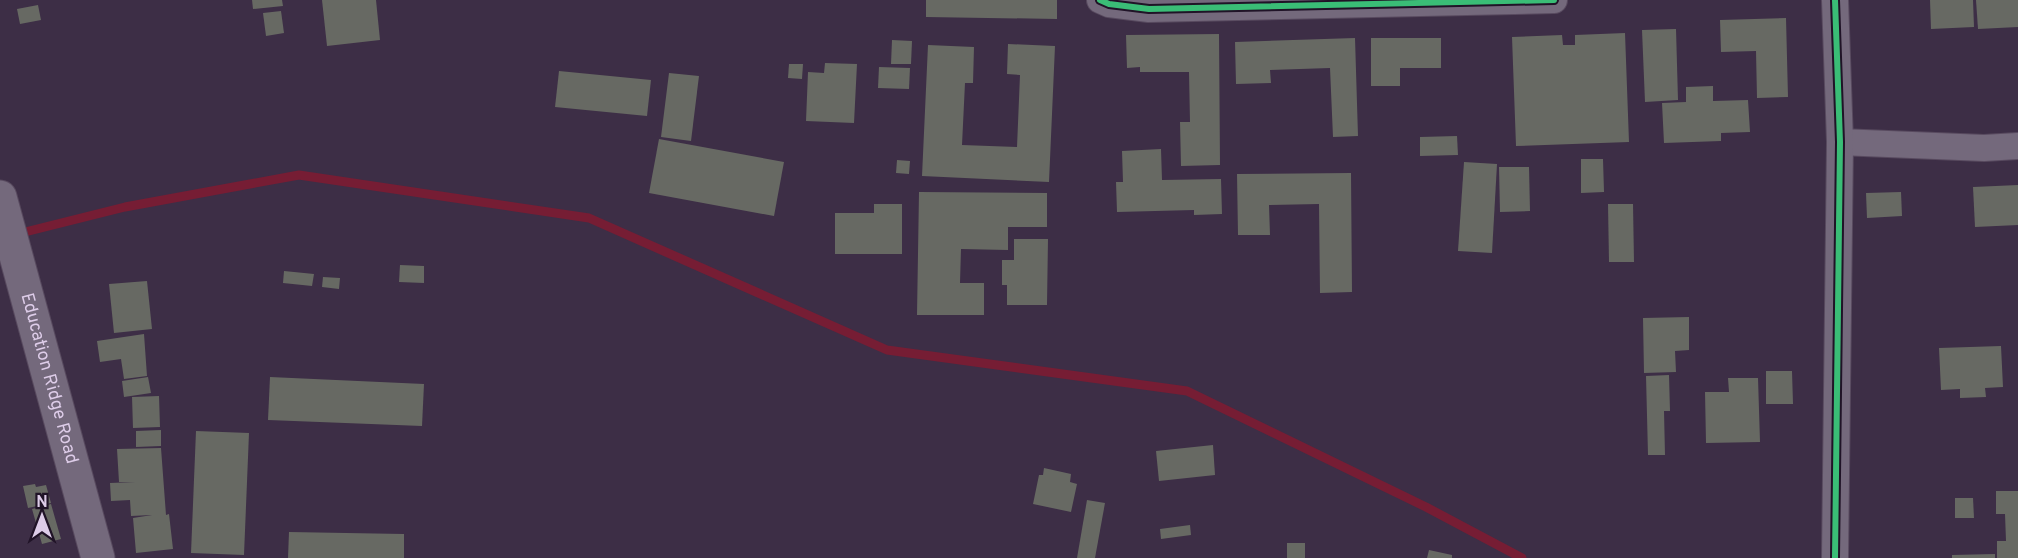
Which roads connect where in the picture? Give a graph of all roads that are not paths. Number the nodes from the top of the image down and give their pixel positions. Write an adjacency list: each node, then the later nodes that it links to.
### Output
1 (1100, 0): 2 (street)
2 (1554, 0)
3 (1835, 0): 4 (street)
4 (1840, 142): 5 (street); 8 (street)
5 (2018, 146)
6 (0, 197): 7 (main road, Education Ridge Road)
7 (98, 558)
8 (1834, 558)

